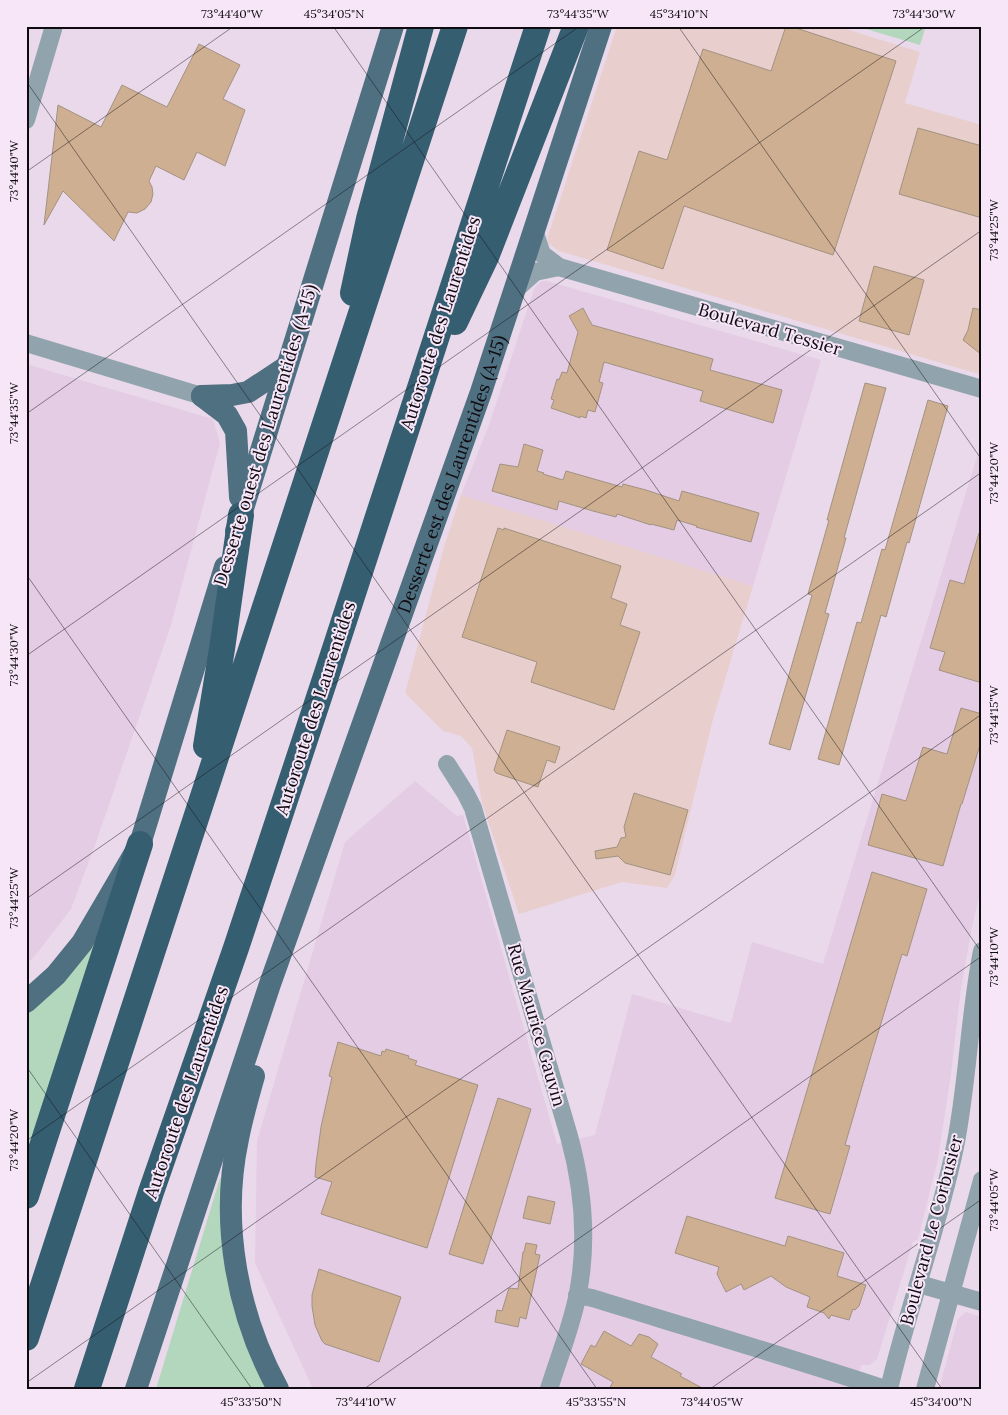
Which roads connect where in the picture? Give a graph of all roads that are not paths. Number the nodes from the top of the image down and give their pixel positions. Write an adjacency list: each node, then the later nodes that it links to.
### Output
1 (54, 26): 8 (street)
2 (392, 26): 13 (main road, Desserte ouest des Laurentides (A-15))
3 (421, 26): 17 (highway)
4 (456, 26): 17 (highway)
5 (538, 26): 16 (highway, Autoroute des Laurentides)
6 (576, 26): 16 (highway)
7 (601, 26): 9 (main road, Desserte est des Laurentides (A-15))
8 (26, 120)
9 (534, 230): 10 (street, Boulevard Tessier); 11 (main road, Desserte est des Laurentides (A-15))
10 (560, 267): 11 (street, Boulevard Tessier); 14 (street, Boulevard Tessier)
11 (513, 292): 22 (main road, Desserte est des Laurentides (A-15))
12 (26, 343): 15 (street)
13 (286, 367): 15 (main road); 18 (main road, Desserte ouest des Laurentides (A-15))
14 (982, 389)
15 (202, 396): 18 (main road)
16 (414, 406): 32 (highway, Autoroute des Laurentides)
17 (325, 428): 20 (highway)
18 (241, 515): 20 (highway); 21 (main road, Desserte ouest des Laurentides (A-15))
19 (447, 764): 29 (street, Rue Maurice Gauvin)
20 (192, 832): 31 (highway)
21 (140, 844): 24 (main road, Desserte ouest des Laurentides (A-15)); 26 (highway)
22 (293, 920): 33 (main road); 34 (main road)
23 (982, 951): 27 (street, Boulevard Le Corbusier)
24 (26, 1002)
25 (982, 1180): 28 (street, Boulevard Le Corbusier)
26 (26, 1196)
27 (919, 1284): 28 (street); 37 (street, Boulevard Le Corbusier)
28 (952, 1293): 30 (street); 38 (street, Boulevard Le Corbusier)
29 (577, 1295): 35 (street, Rue Maurice Gauvin); 36 (street)
30 (982, 1302)
31 (26, 1338)
32 (87, 1389)
33 (136, 1389)
34 (278, 1389)
35 (550, 1389)
36 (885, 1389)
37 (889, 1389)
38 (925, 1389)

